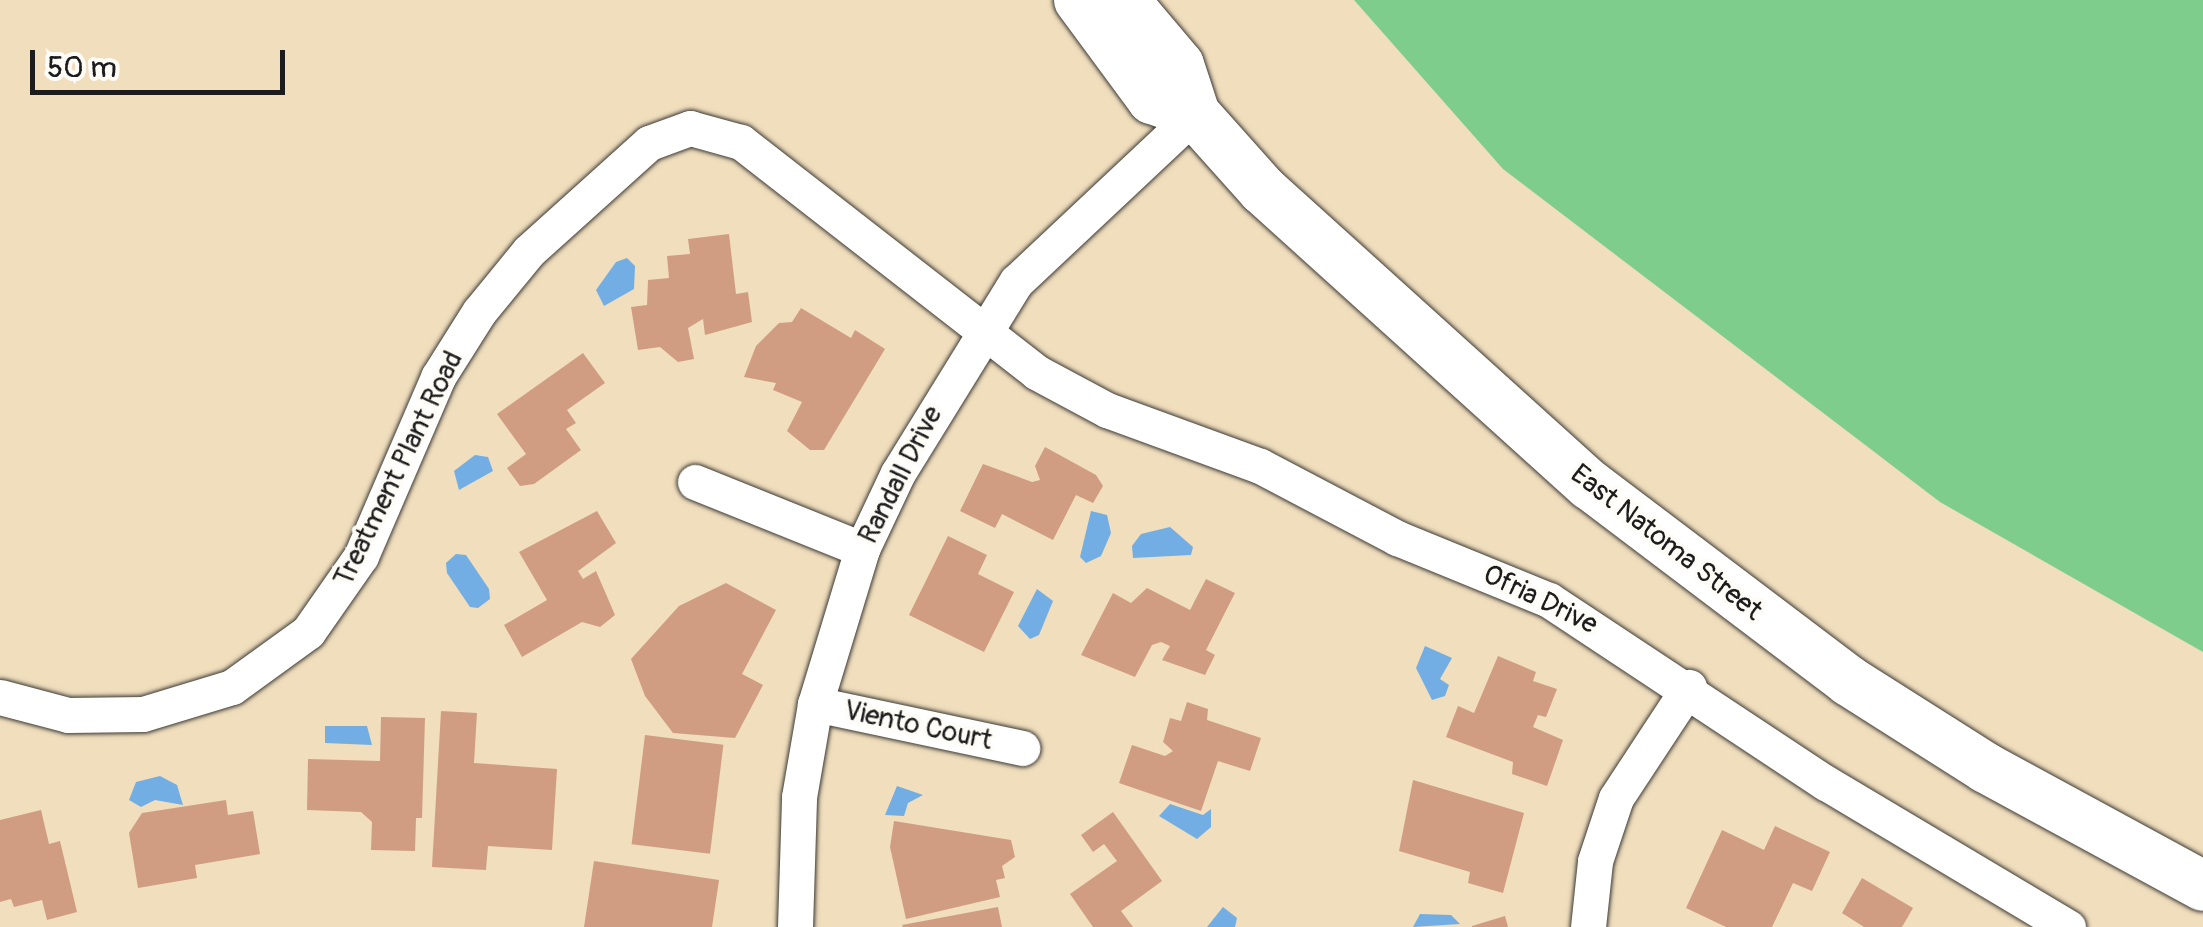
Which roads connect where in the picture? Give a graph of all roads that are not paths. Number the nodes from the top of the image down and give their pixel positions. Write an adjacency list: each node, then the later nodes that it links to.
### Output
1 (1080, 0): 3 (main road, East Natoma Street)
2 (1124, 0): 3 (main road, East Natoma Street)
3 (1195, 114): 4 (street, Randall Drive); 11 (main road, East Natoma Street)
4 (982, 332): 6 (street, Randall Drive); 7 (street, Ofria Drive); 8 (street, Treatment Plant Road)
5 (695, 482): 6 (street)
6 (862, 549): 9 (street, Randall Drive)
7 (1689, 687): 13 (street); 14 (street, Ofria Drive)
8 (0, 698)
9 (814, 704): 10 (street, Viento Court); 12 (street, Randall Drive)
10 (1022, 748)
11 (2203, 886)
12 (795, 927)
13 (1588, 927)
14 (2068, 927)

